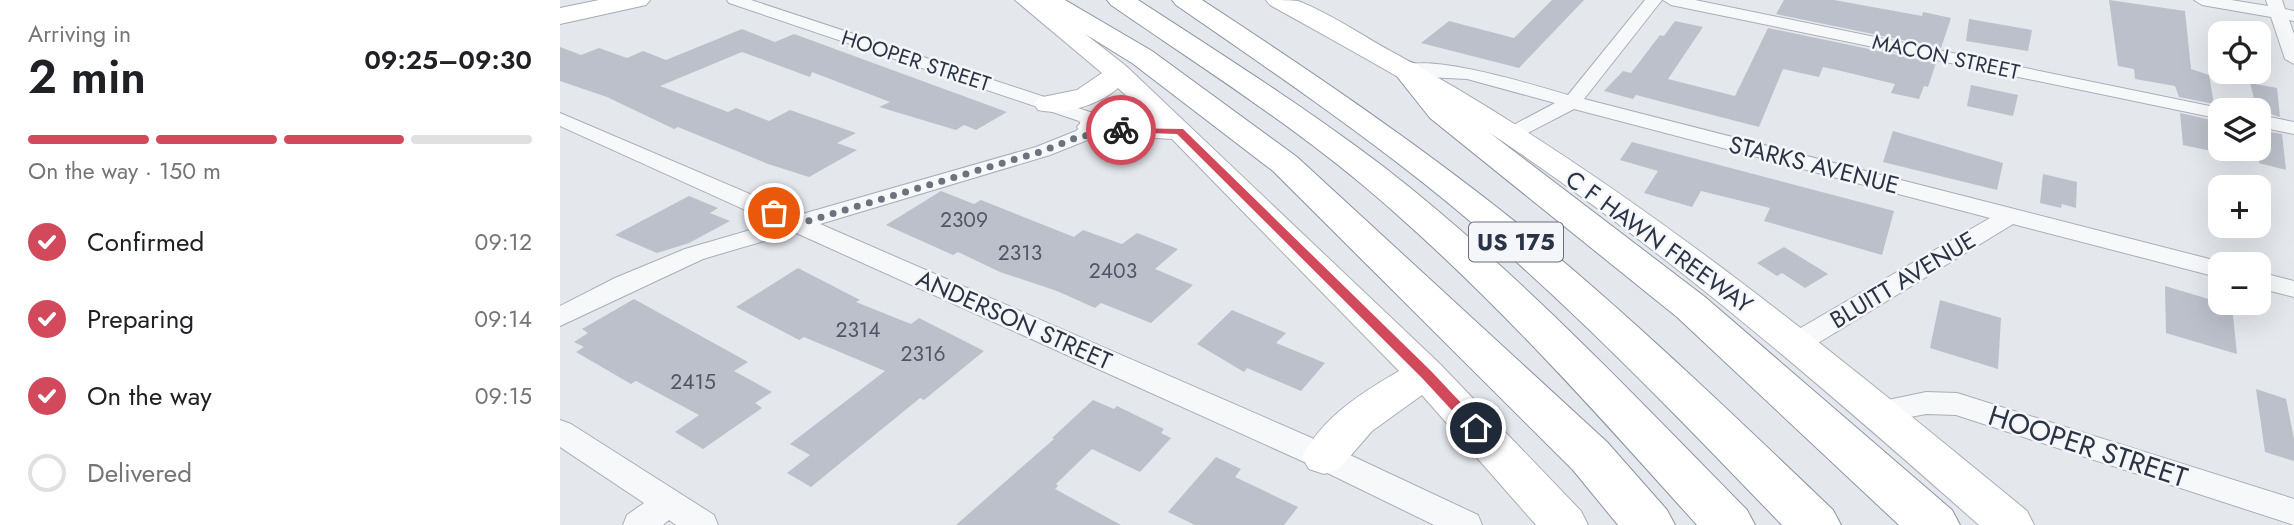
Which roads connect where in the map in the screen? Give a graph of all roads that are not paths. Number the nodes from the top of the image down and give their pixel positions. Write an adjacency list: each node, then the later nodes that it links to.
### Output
1 (637, 0): 12 (main road)
2 (735, 0): 17 (street, HOOPER STREET)
3 (1027, 0): 15 (main road)
4 (1047, 0): 42 (main road)
5 (1120, 0): 43 (main road, US 175)
6 (1185, 0): 44 (main road, US 175)
7 (1278, 0): 14 (main road, C F HAWN FREEWAY)
8 (1654, 0): 16 (street)
9 (1671, 0): 18 (street, MACON STREET)
10 (2202, 0): 11 (street)
11 (2282, 10): 13 (street)
12 (560, 16)
13 (2294, 59)
14 (1407, 70): 16 (street, STARKS AVENUE); 24 (main road, C F HAWN FREEWAY); 45 (main road)
15 (1117, 72): 17 (main road); 22 (main road)
16 (1572, 102): 24 (street); 25 (street, STARKS AVENUE)
17 (1048, 104): 23 (street, HOOPER STREET)
18 (2208, 110)
19 (560, 119): 26 (street, ANDERSON STREET)
20 (2271, 123): 21 (street)
21 (2294, 128)
22 (1180, 131): 23 (main road); 32 (main road)
23 (1085, 132): 26 (street)
24 (1511, 134): 31 (main road, C F HAWN FREEWAY)
25 (2011, 215): 27 (street, STARKS AVENUE); 31 (street, BLUITT AVENUE)
26 (798, 224): 30 (street); 35 (street, ANDERSON STREET)
27 (2208, 267)
28 (2271, 283): 29 (street)
29 (2294, 289)
30 (560, 317)
31 (1795, 344): 33 (main road, C F HAWN FREEWAY)
32 (1426, 374): 35 (main road); 41 (main road)
33 (1879, 412): 37 (street, HOOPER STREET); 46 (main road, C F HAWN FREEWAY)
34 (560, 432): 36 (street)
35 (1324, 457): 40 (street, ANDERSON STREET)
36 (668, 503): 38 (street); 39 (street)
37 (2294, 513)
38 (639, 525)
39 (702, 525)
40 (1466, 525)
41 (1565, 525)
42 (1649, 525)
43 (1729, 525)
44 (1815, 525)
45 (1934, 525)
46 (2011, 525)

